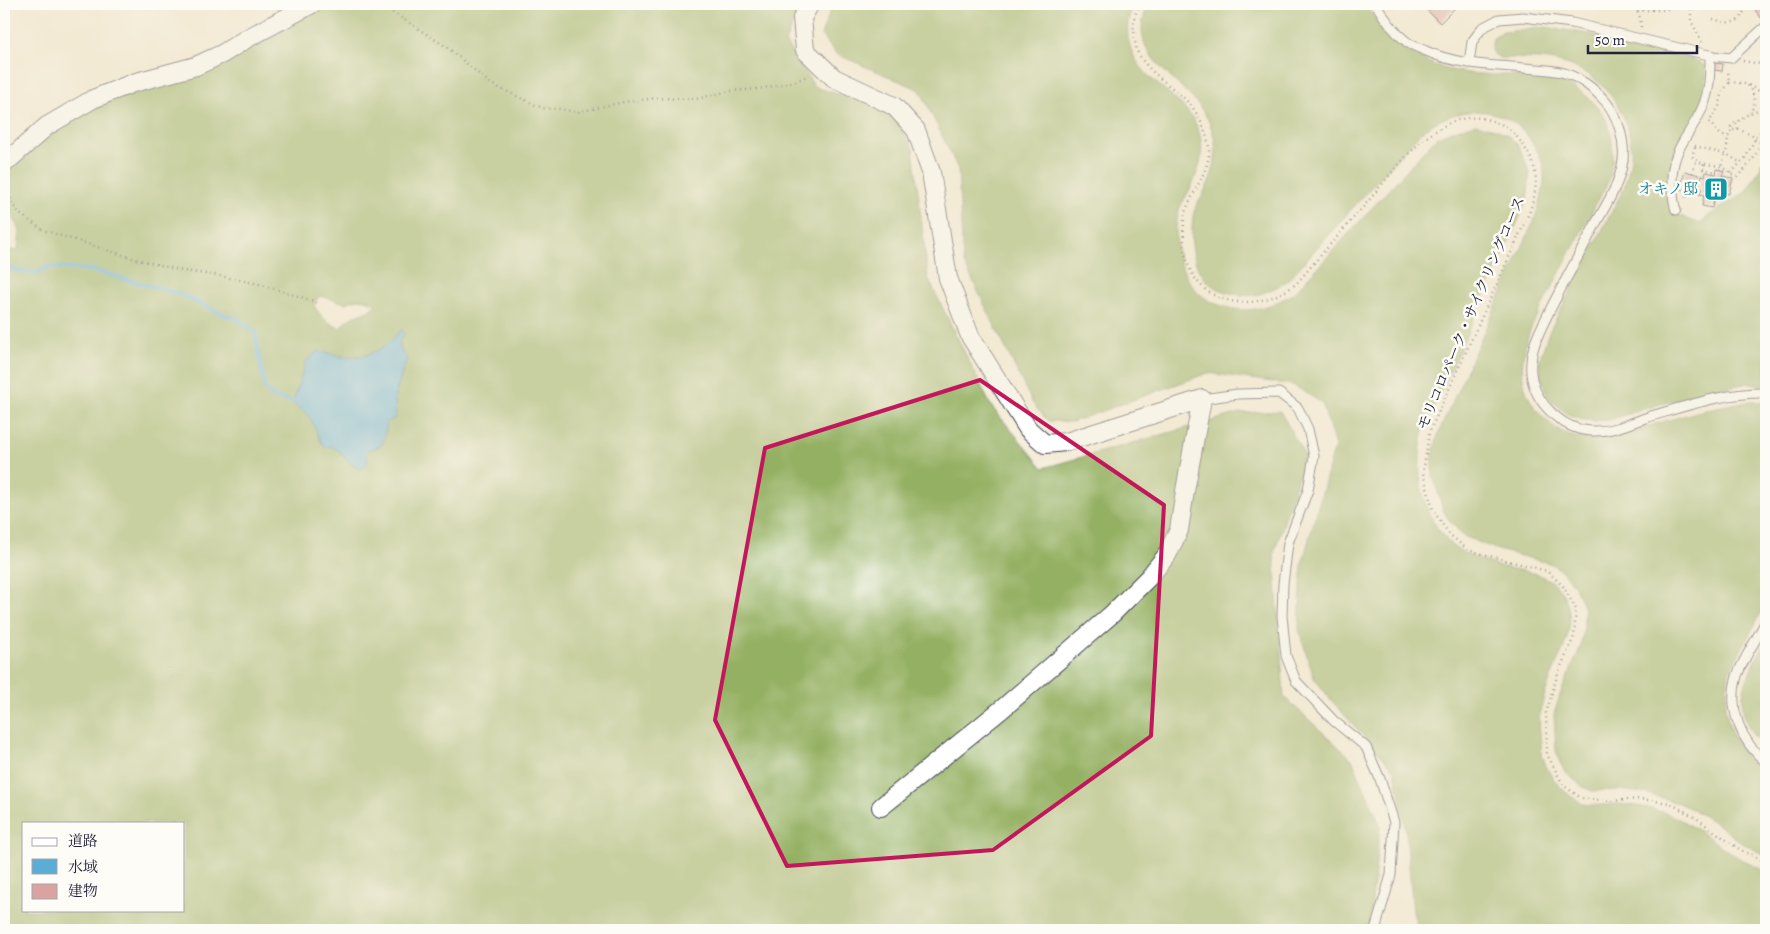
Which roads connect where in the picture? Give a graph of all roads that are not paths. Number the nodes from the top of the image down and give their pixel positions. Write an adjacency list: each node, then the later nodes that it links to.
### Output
1 (312, 4): 7 (street)
2 (810, 4): 10 (street)
3 (1376, 4): 6 (lane)
4 (1766, 26): 5 (lane)
5 (1712, 56): 6 (lane); 8 (lane)
6 (1469, 63): 9 (lane)
7 (7, 160)
8 (1676, 210)
9 (1766, 393)
10 (1202, 399): 14 (street); 15 (lane)
11 (1766, 621): 12 (lane)
12 (1762, 753): 13 (lane)
13 (1766, 762)
14 (881, 807)
15 (1375, 930)

